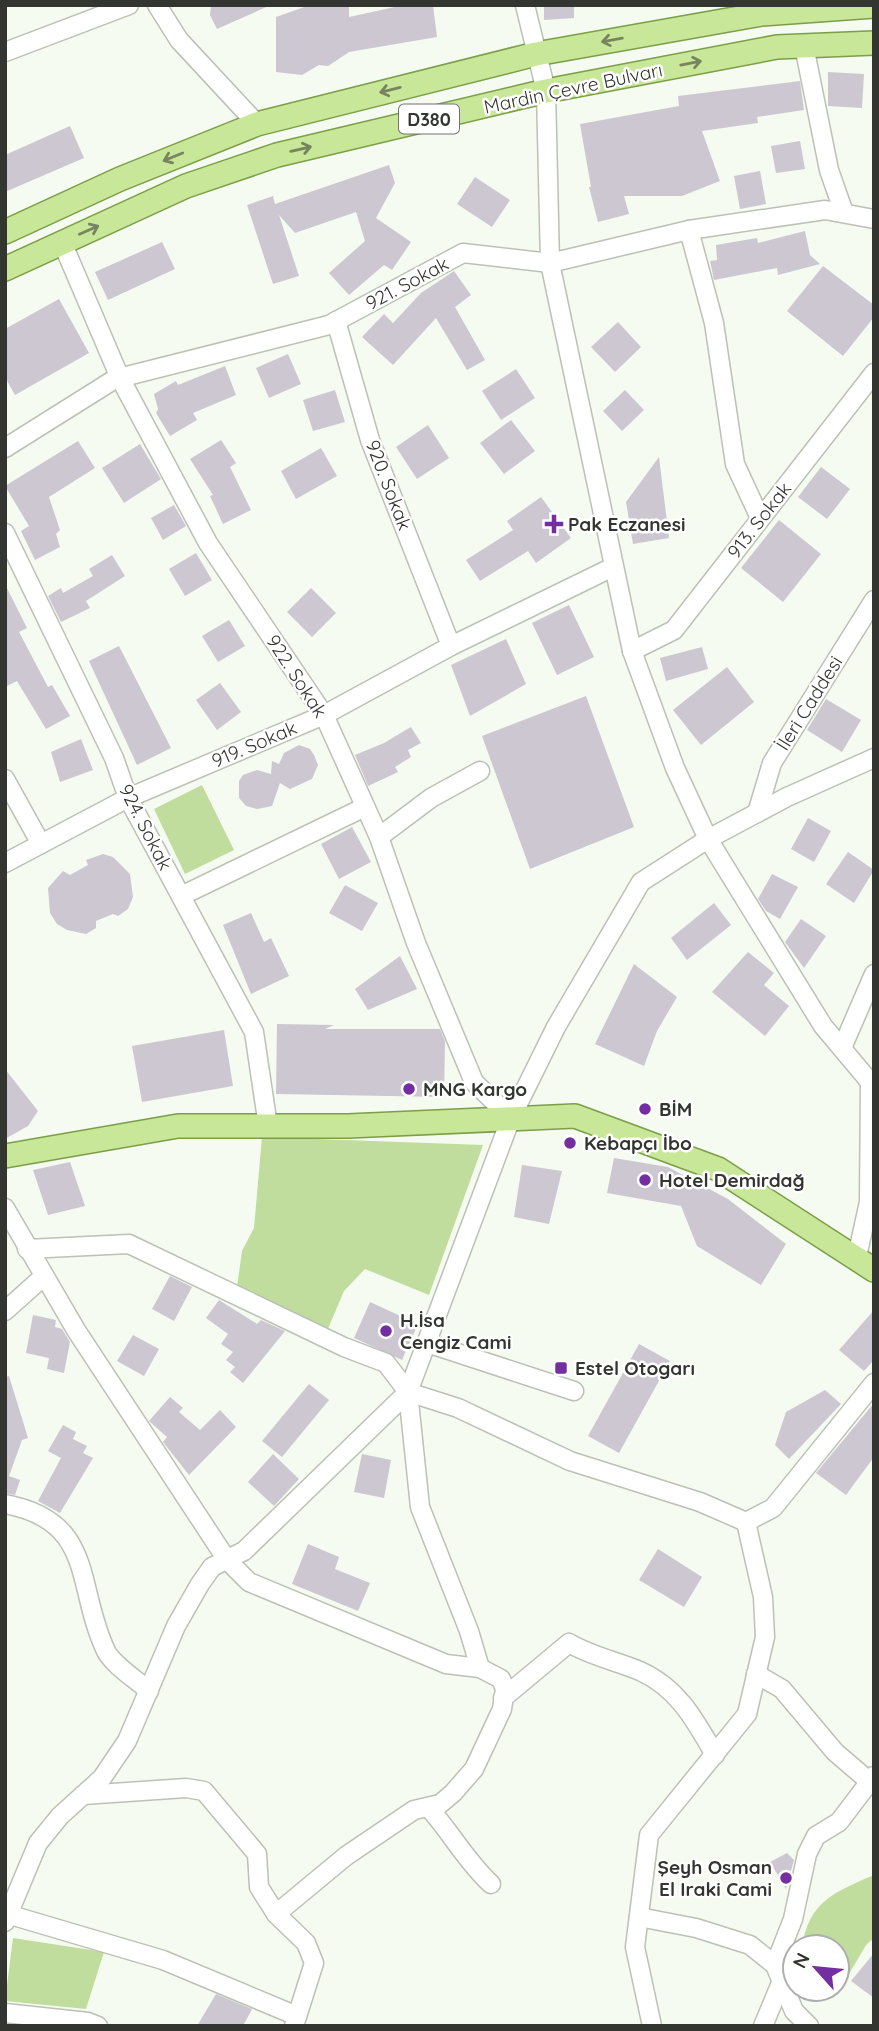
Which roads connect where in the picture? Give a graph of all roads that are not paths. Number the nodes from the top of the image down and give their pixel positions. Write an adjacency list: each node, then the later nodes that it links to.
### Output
1 (129, 5): 8 (street)
2 (157, 5): 11 (street)
3 (525, 5): 9 (street)
4 (874, 6): 5 (main road, Mardin Çevre Bulvarı / D380)
5 (805, 8): 9 (main road, Mardin Çevre Bulvarı / D380, one-way to 9)
6 (874, 43): 7 (main road, Mardin Çevre Bulvarı / D380)
7 (804, 46): 10 (main road, Mardin Çevre Bulvarı / D380, one-way to 7); 12 (street)
8 (5, 51)
9 (536, 54): 10 (street); 11 (main road, Mardin Çevre Bulvarı / D380, one-way to 11)
10 (546, 91): 16 (main road, Mardin Çevre Bulvarı / D380, one-way to 10); 17 (street)
11 (257, 124): 15 (main road, Mardin Çevre Bulvarı / D380, one-way to 15)
12 (844, 213): 13 (street, 921. Sokak); 14 (street, 921. Sokak)
13 (874, 219)
14 (689, 230): 17 (street, 921. Sokak); 23 (street)
15 (5, 232)
16 (62, 242): 18 (main road, Mardin Çevre Bulvarı / D380); 21 (street, 922. Sokak)
17 (550, 263): 19 (street, 921. Sokak); 25 (street)
18 (5, 269)
19 (337, 321): 21 (street, 921. Sokak); 27 (street, 920. Sokak)
20 (874, 373): 23 (street, 913. Sokak)
21 (120, 378): 22 (street, 921. Sokak); 29 (street, 922. Sokak)
22 (5, 448)
23 (760, 518): 28 (street, 913. Sokak)
24 (5, 533): 33 (street, 924. Sokak)
25 (613, 567): 27 (street, 919. Sokak); 28 (street)
26 (874, 600): 35 (street, İleri Caddesi)
27 (451, 646): 29 (street, 919. Sokak)
28 (632, 651): 37 (street)
29 (324, 715): 33 (street, 919. Sokak); 34 (street, 922. Sokak)
30 (874, 758): 35 (street)
31 (480, 771): 36 (street)
32 (5, 779): 38 (street)
33 (128, 798): 38 (street, 919. Sokak); 40 (street, 924. Sokak)
34 (366, 807): 36 (street, 922. Sokak); 40 (street)
35 (757, 813): 37 (street)
36 (379, 837): 43 (street, 922. Sokak)
37 (708, 839): 42 (street); 43 (street)
38 (41, 844): 39 (street, 919. Sokak)
39 (5, 863)
40 (181, 896): 44 (street, 924. Sokak)
41 (874, 974): 42 (street)
42 (842, 1048): 48 (street)
43 (511, 1118): 44 (main road); 48 (main road); 52 (street)
44 (268, 1126): 45 (main road)
45 (5, 1156)
46 (5, 1208): 47 (street)
47 (27, 1248): 49 (street); 55 (street)
48 (865, 1266): 50 (main road)
49 (43, 1277): 51 (street); 58 (street)
50 (874, 1289)
51 (5, 1311)
52 (426, 1343): 54 (street); 55 (street)
53 (874, 1383): 57 (street)
54 (574, 1391)
55 (408, 1392): 57 (street); 58 (street); 59 (street)
56 (5, 1504): 61 (street)
57 (746, 1522): 60 (street)
58 (227, 1560): 59 (street); 61 (street)
59 (480, 1668): 62 (street)
60 (756, 1674): 63 (street); 64 (street)
61 (149, 1691): 65 (street)
62 (503, 1698): 63 (street); 66 (street)
63 (715, 1755): 69 (street)
64 (872, 1779): 71 (street)
65 (83, 1795): 68 (street); 70 (street)
66 (428, 1807): 67 (street); 68 (street)
67 (491, 1884)
68 (276, 1914): 75 (street)
69 (639, 1917): 71 (street); 77 (street)
70 (6, 1918): 75 (street)
71 (775, 1965): 72 (street)
72 (781, 1983): 78 (street)
73 (790, 2003): 79 (street)
74 (5, 2013): 76 (street)
75 (296, 2021)
76 (98, 2026)
77 (652, 2026)
78 (763, 2026)
79 (809, 2026)

